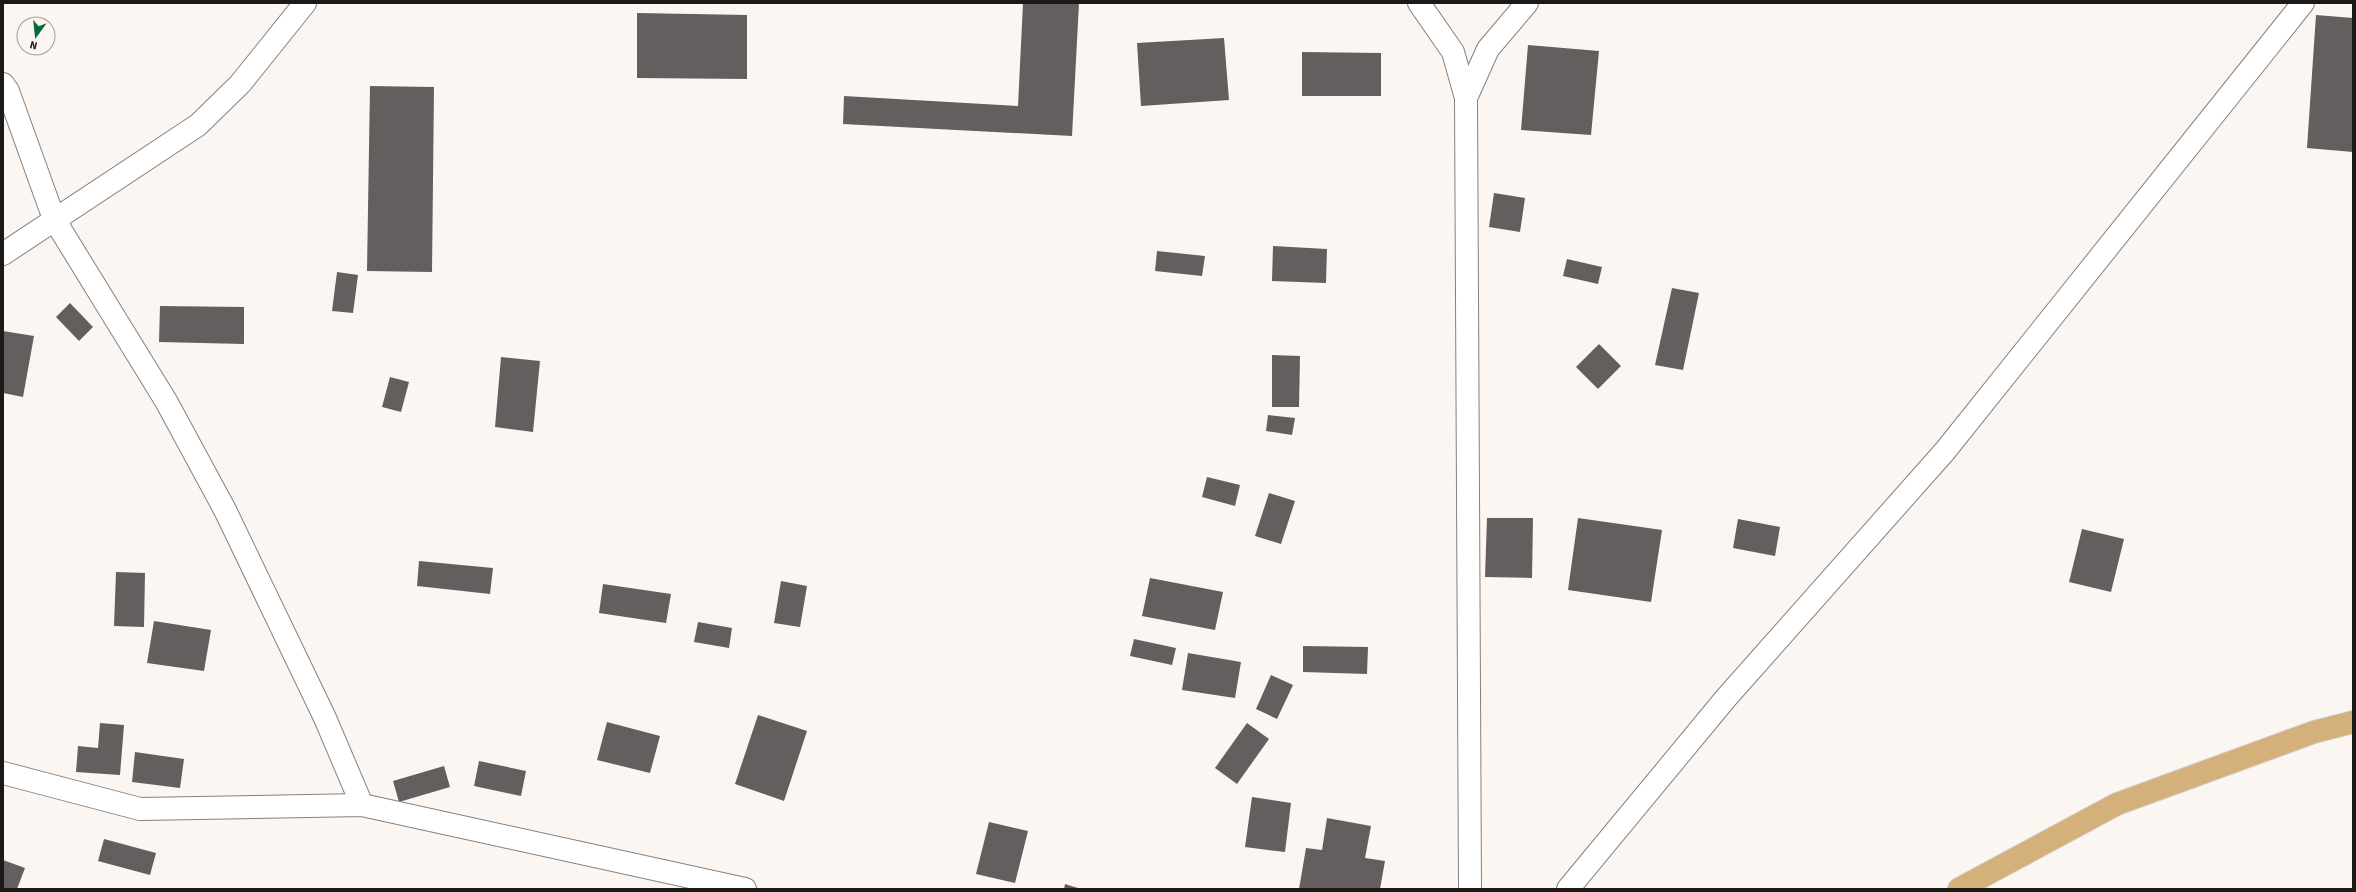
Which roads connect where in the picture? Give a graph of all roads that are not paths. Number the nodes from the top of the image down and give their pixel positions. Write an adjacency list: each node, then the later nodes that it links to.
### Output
1 (305, 3): 8 (street)
2 (1419, 3): 6 (street)
3 (1527, 3): 6 (street)
4 (2303, 3): 15 (street)
5 (5, 88): 7 (street); 8 (street)
6 (1466, 98): 14 (street)
7 (3, 119)
8 (54, 219): 9 (street); 12 (street)
9 (3, 254)
10 (2353, 722): 16 (main road)
11 (3, 773): 12 (street)
12 (362, 805): 13 (street)
13 (745, 889)
14 (1470, 889)
15 (1568, 889)
16 (1959, 889)

